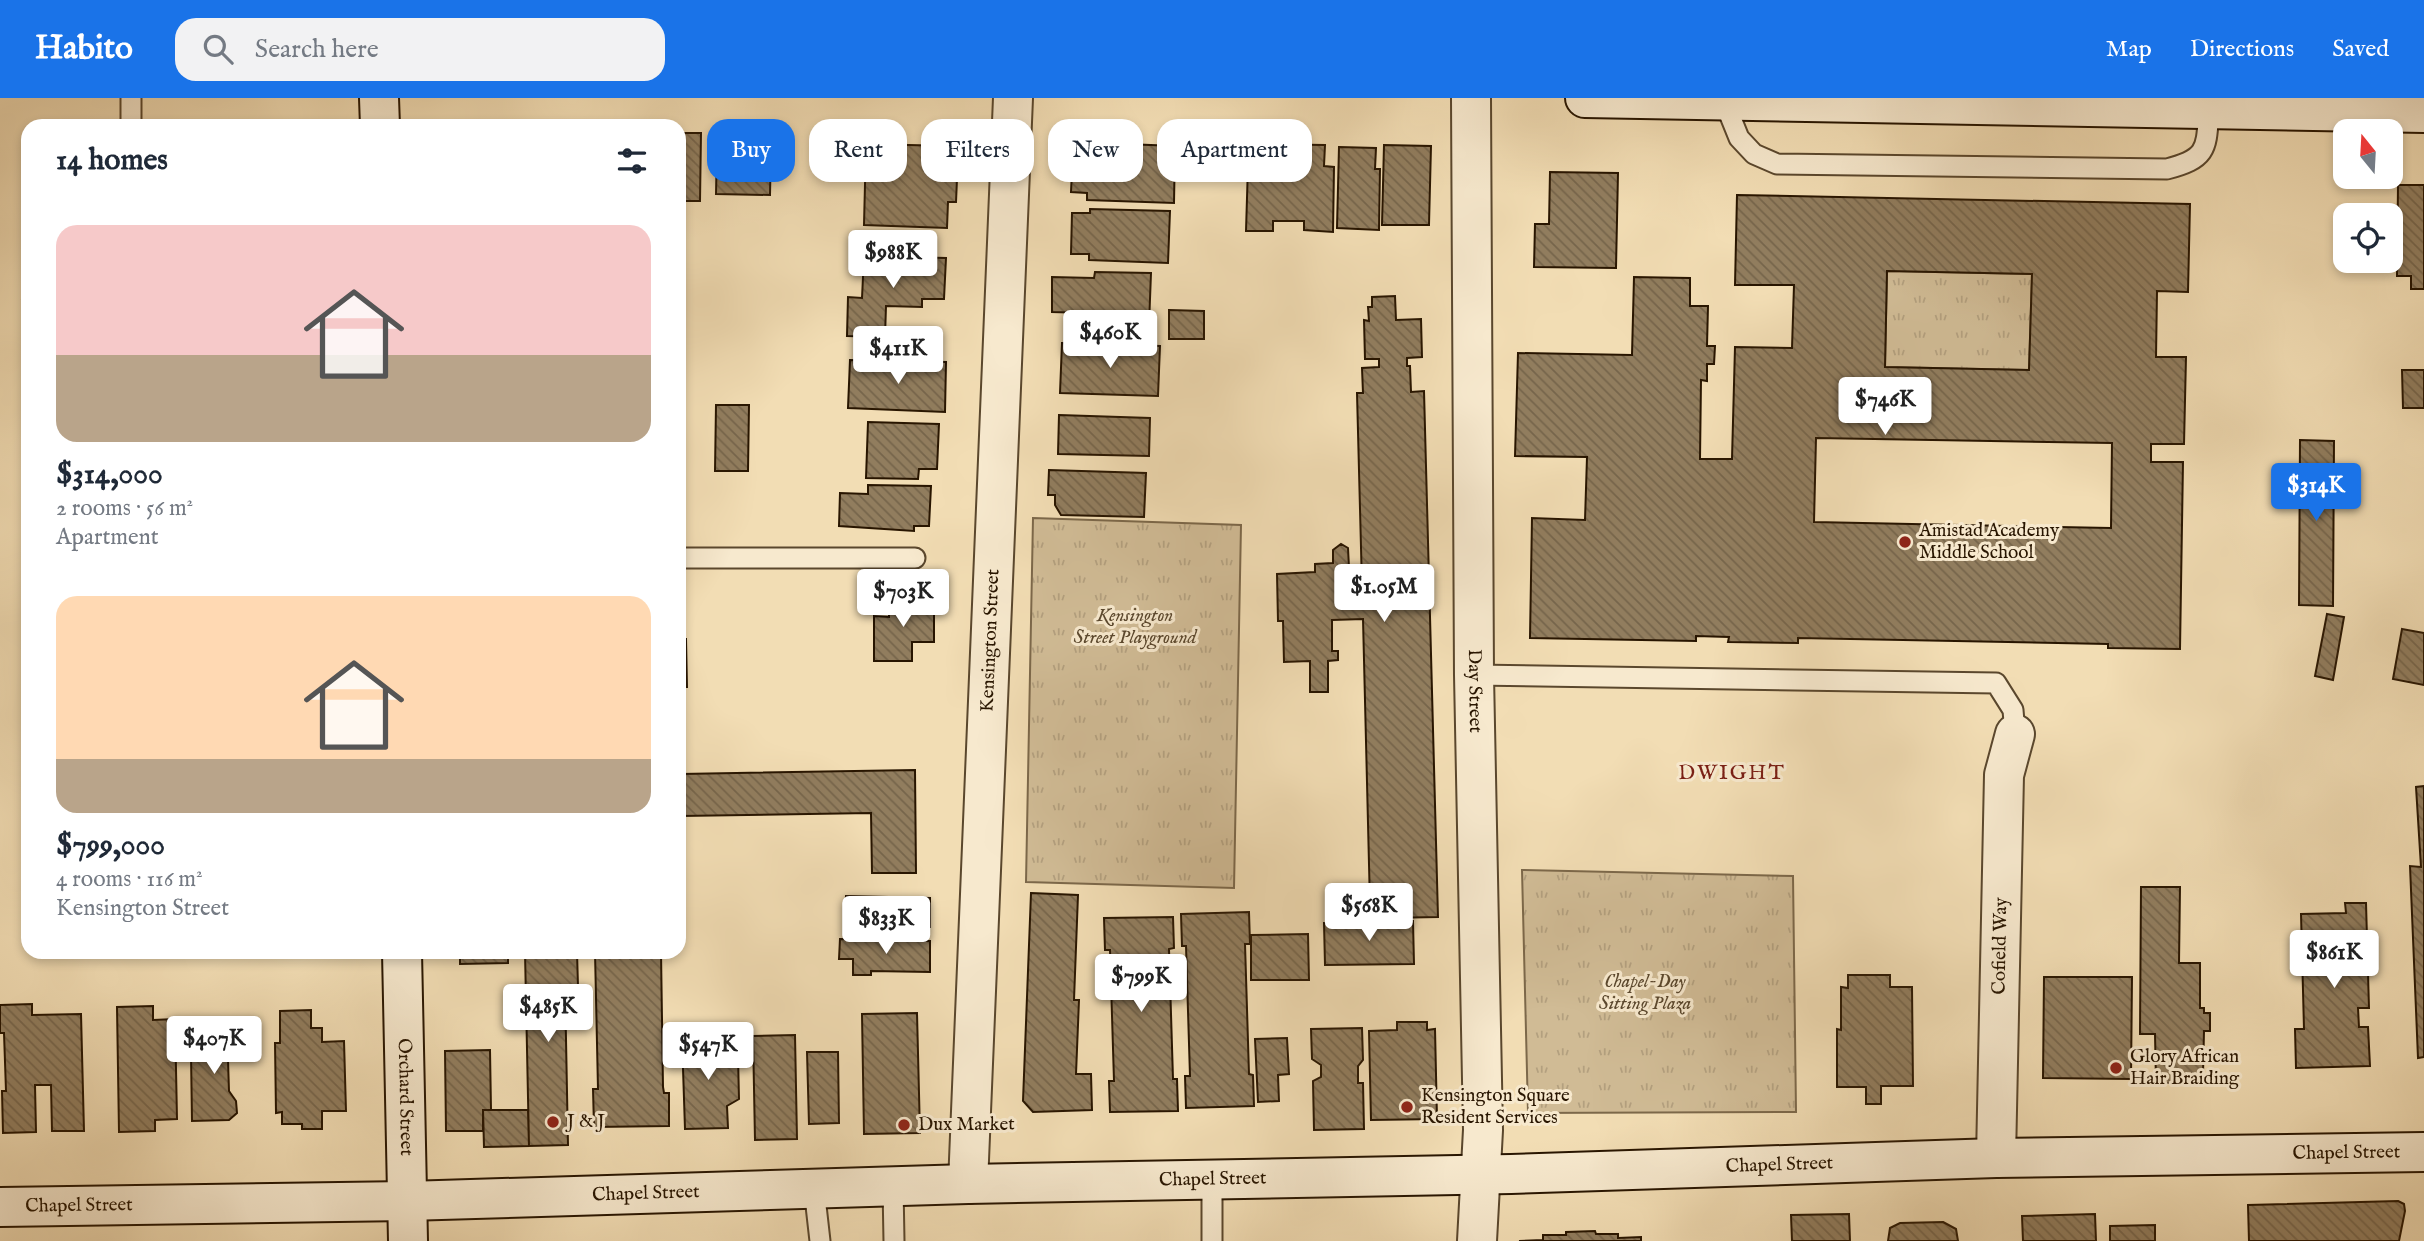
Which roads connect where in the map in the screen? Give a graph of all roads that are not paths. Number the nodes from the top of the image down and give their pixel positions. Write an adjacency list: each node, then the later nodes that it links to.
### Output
1 (131, 98): 11 (lane)
2 (379, 98): 12 (main road)
3 (1013, 98): 22 (main road, Kensington Street)
4 (1471, 98): 15 (main road, Day Street)
5 (1584, 98): 6 (main road)
6 (1724, 99): 7 (main road); 9 (lane)
7 (1949, 101): 9 (main road)
8 (2372, 105): 9 (main road); 10 (main road)
9 (2209, 109)
10 (2424, 113)
11 (131, 119)
12 (380, 119)
13 (686, 558): 14 (lane)
14 (915, 558)
15 (1474, 676): 16 (lane); 20 (main road, Day Street)
16 (2015, 734): 19 (main road, Cofield Way)
17 (402, 959): 25 (main road, Orchard Street)
18 (2424, 1152): 19 (main road, Chapel Street)
19 (1996, 1158): 20 (main road, Chapel Street)
20 (1480, 1175): 21 (main road, Chapel Street); 31 (main road, Day Street)
21 (1212, 1180): 22 (main road, Chapel Street); 30 (lane)
22 (968, 1184): 23 (main road, Chapel Street)
23 (893, 1186): 24 (main road, Chapel Street); 29 (lane)
24 (814, 1188): 25 (main road, Chapel Street); 28 (lane)
25 (407, 1201): 26 (main road, Chapel Street); 27 (main road, Orchard Street)
26 (0, 1207)
27 (408, 1241)
28 (820, 1241)
29 (894, 1241)
30 (1212, 1241)
31 (1477, 1241)

